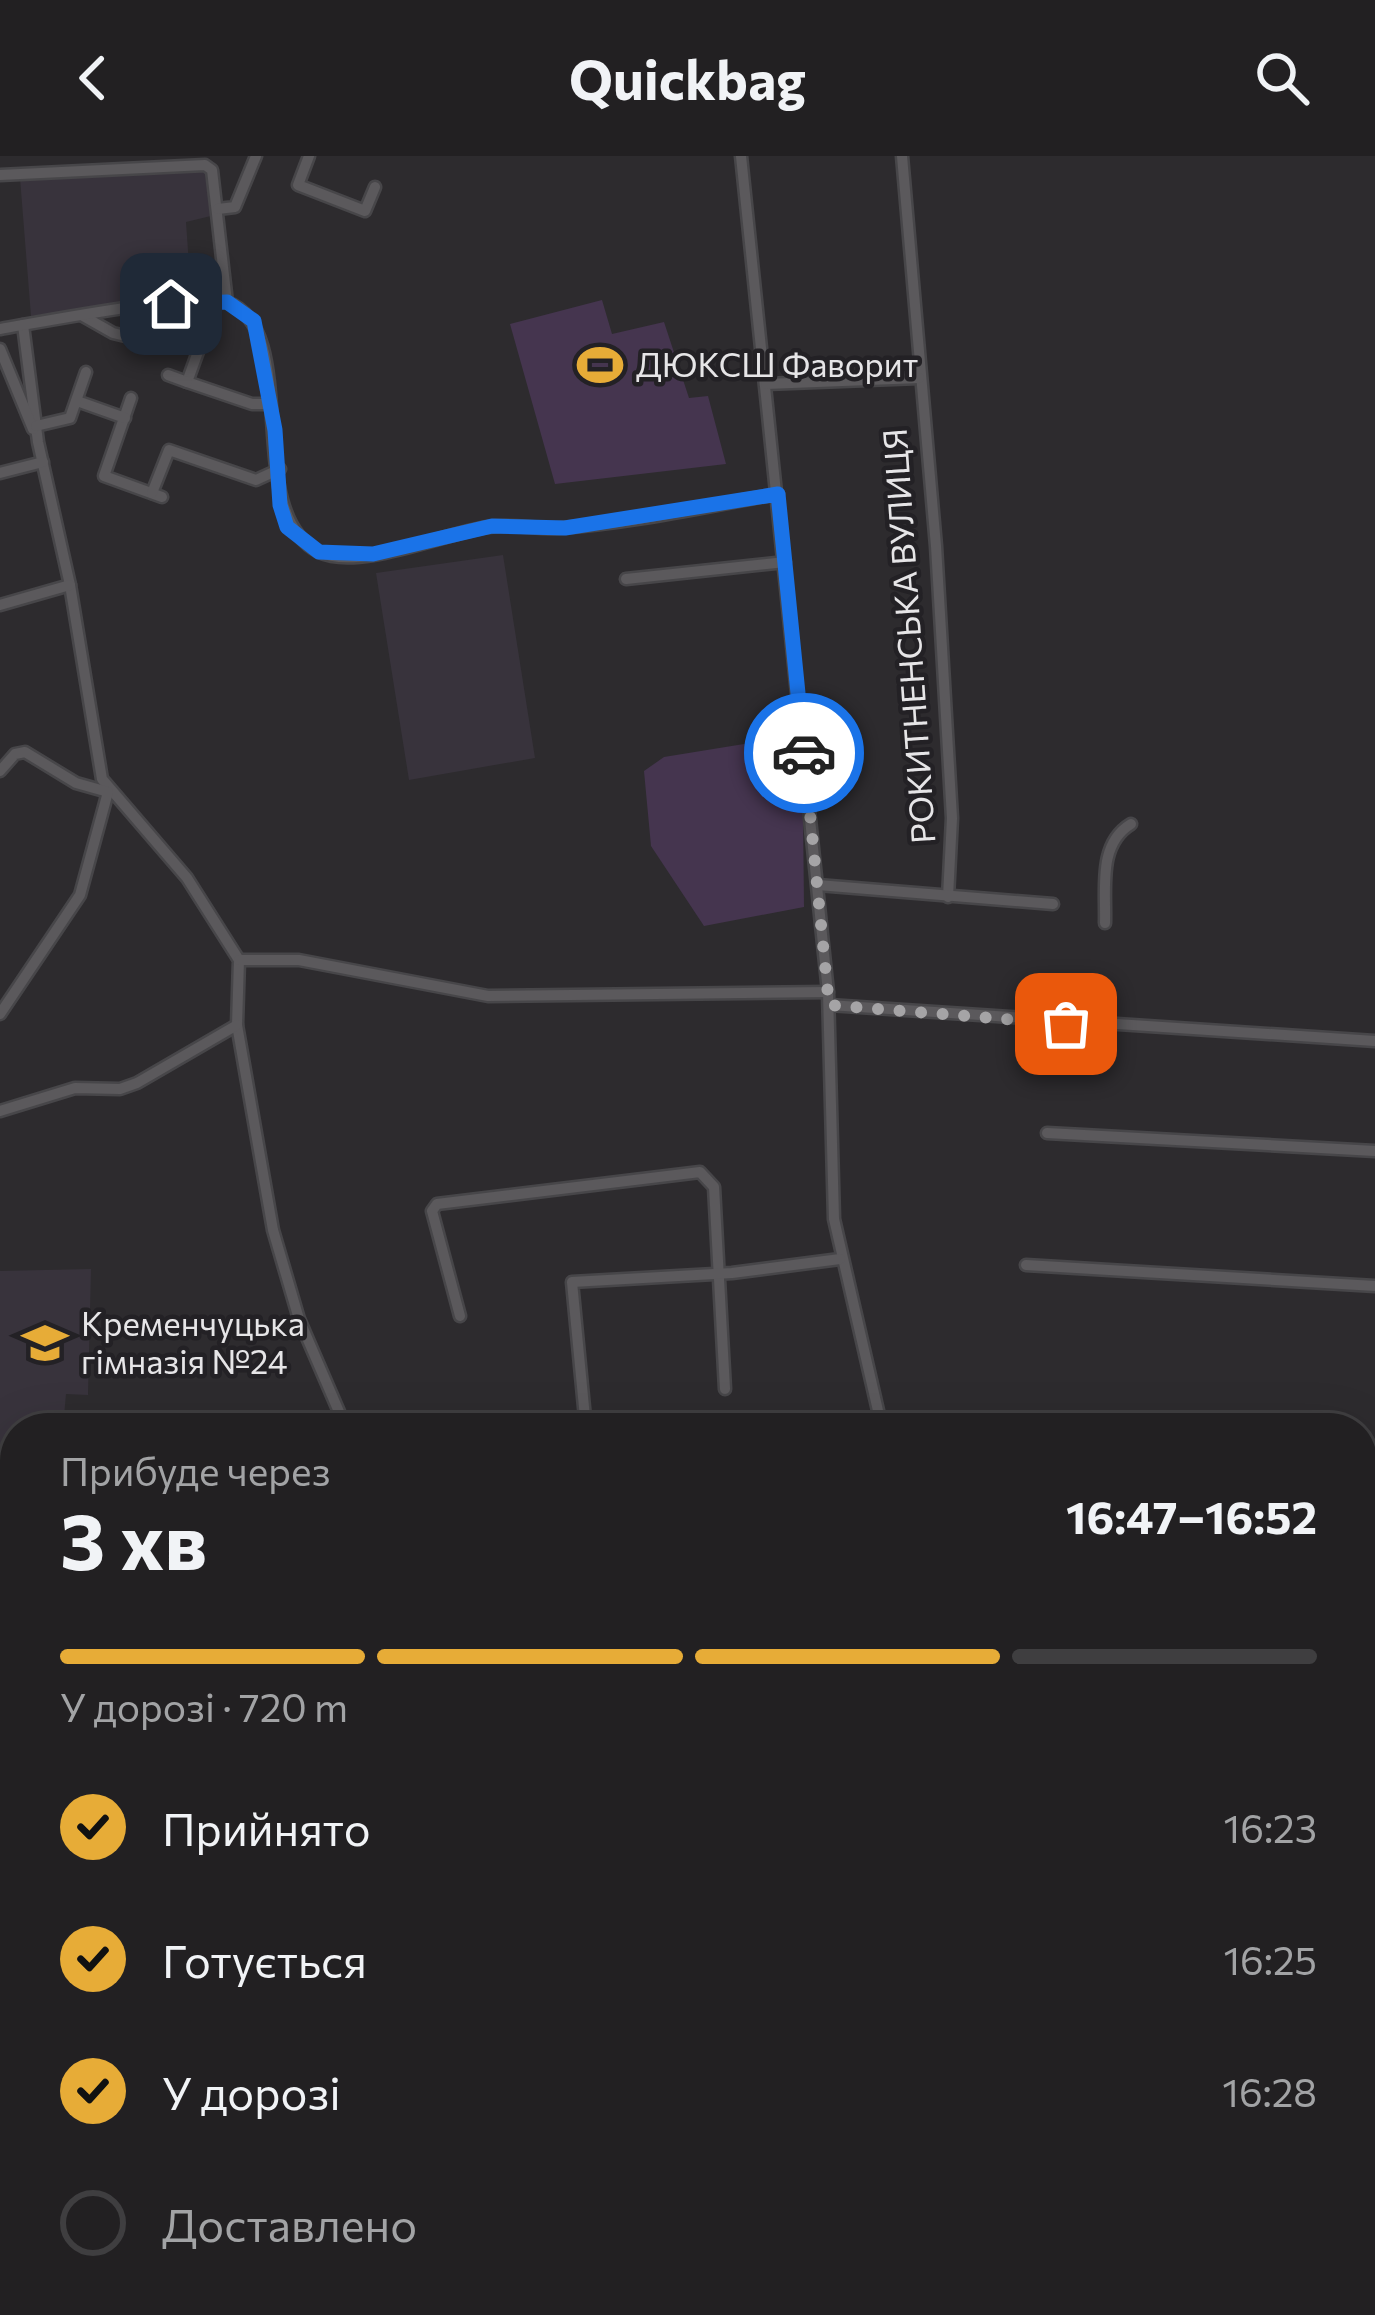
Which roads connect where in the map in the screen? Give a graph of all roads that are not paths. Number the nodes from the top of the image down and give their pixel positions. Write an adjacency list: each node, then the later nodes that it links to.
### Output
1 (98, 156): 7 (street)
2 (256, 156): 10 (street)
3 (309, 156): 9 (street)
4 (741, 156): 22 (street)
5 (902, 156): 20 (street, РОКИТНЕНСЬКА ВУЛИЦЯ)
6 (196, 160): 7 (street); 10 (street)
7 (92, 170): 8 (street)
8 (0, 175)
9 (376, 187)
10 (218, 209): 11 (street)
11 (227, 302): 12 (street); 25 (street)
12 (171, 304): 13 (street); 13 (street)
13 (83, 316): 14 (street)
14 (23, 325): 15 (street); 27 (street)
15 (0, 328)
16 (0, 349): 28 (street)
17 (199, 349): 21 (street)
18 (86, 372): 24 (street)
19 (168, 375): 21 (street)
20 (920, 378): 22 (street); 41 (street, РОКИТНЕНСЬКА ВУЛИЦЯ)
21 (187, 382): 25 (street)
22 (766, 384): 32 (street)
23 (131, 398): 26 (street)
24 (76, 401): 26 (street); 27 (street)
25 (271, 404): 30 (street)
26 (125, 418): 30 (street)
27 (36, 426): 28 (street)
28 (38, 442): 29 (street)
29 (43, 462): 31 (street); 35 (street)
30 (280, 469): 32 (street)
31 (0, 473)
32 (778, 494): 33 (street)
33 (785, 562): 34 (street); 40 (street)
34 (626, 579)
35 (70, 585): 36 (street); 38 (street)
36 (0, 605)
37 (0, 771): 38 (street)
38 (108, 792): 44 (street); 46 (street)
39 (1132, 824): 43 (street)
40 (818, 885): 41 (street); 45 (street)
41 (948, 897): 42 (street)
42 (1053, 904)
43 (1105, 922)
44 (239, 960): 45 (street); 47 (street)
45 (828, 999): 48 (street); 52 (street)
46 (0, 1014)
47 (237, 1024): 49 (street); 58 (street)
48 (1375, 1041)
49 (0, 1111)
50 (1047, 1133): 51 (street)
51 (1375, 1151)
52 (840, 1259): 54 (street); 60 (street)
53 (1026, 1265): 55 (street)
54 (716, 1274): 56 (street); 57 (street); 59 (street)
55 (1375, 1286)
56 (460, 1316)
57 (725, 1389)
58 (340, 1413)
59 (585, 1413)
60 (879, 1413)

